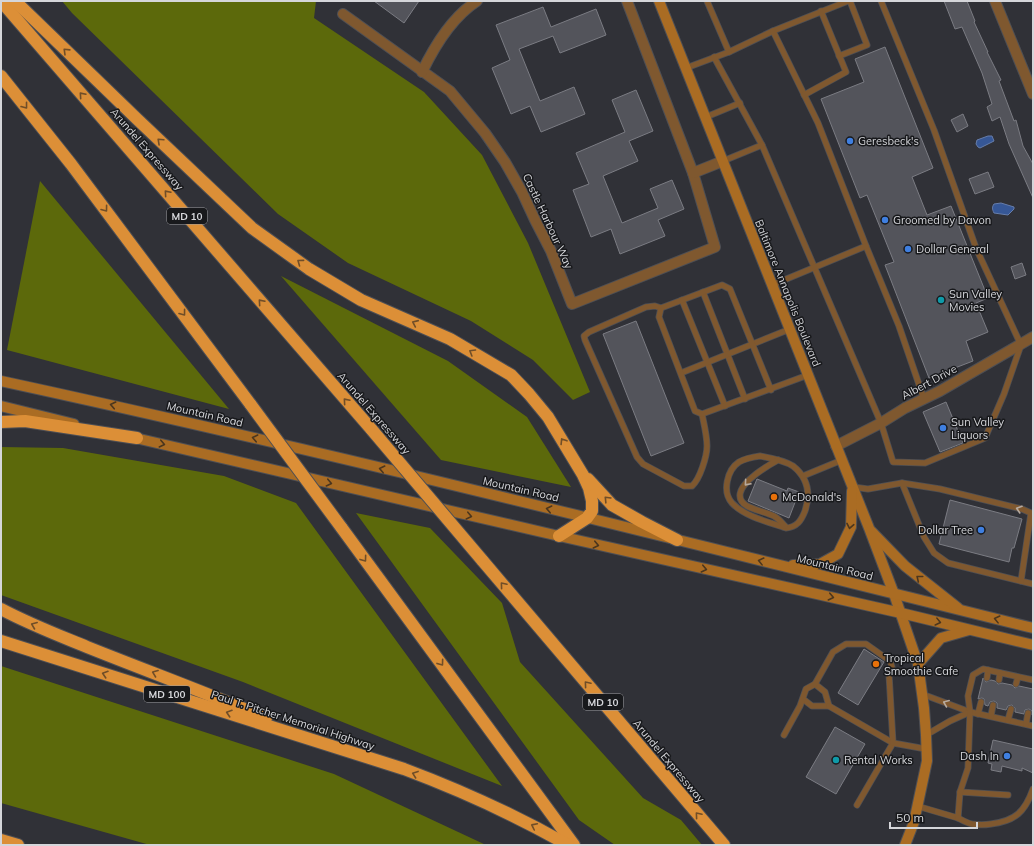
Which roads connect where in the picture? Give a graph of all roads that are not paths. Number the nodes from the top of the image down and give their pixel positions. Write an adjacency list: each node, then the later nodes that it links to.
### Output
1 (2, 1): 110 (highway, Arundel Expressway / MD 10, one-way to 1, bridge)
2 (15, 1): 53 (highway, one-way to 2)
3 (477, 1): 17 (street)
4 (627, 1): 25 (street, Castle Harbour Way)
5 (659, 1): 16 (main road, Baltimore Annapolis Boulevard)
6 (707, 1): 13 (lane)
7 (849, 1): 10 (lane); 14 (lane)
8 (881, 1): 35 (lane)
9 (995, 1): 19 (street)
10 (821, 11): 12 (lane); 14 (lane)
11 (343, 14): 17 (street, Castle Harbour Way)
12 (773, 31): 13 (lane); 20 (lane)
13 (729, 52): 15 (lane)
14 (840, 56): 20 (lane)
15 (714, 57): 16 (lane); 21 (lane)
16 (686, 68): 22 (main road, Baltimore Annapolis Boulevard)
17 (422, 72): 25 (street, Castle Harbour Way)
18 (1, 76): 109 (highway, one-way to 109, bridge)
19 (1033, 94)
20 (804, 95): 26 (lane)
21 (740, 103): 22 (lane); 23 (lane)
22 (706, 117): 24 (main road, Baltimore Annapolis Boulevard)
23 (762, 145): 24 (lane); 27 (lane)
24 (723, 161): 25 (street); 28 (main road, Baltimore Annapolis Boulevard)
25 (693, 173)
26 (866, 246): 27 (lane); 43 (lane)
27 (814, 267): 28 (lane); 48 (lane)
28 (772, 285): 32 (main road, Baltimore Annapolis Boulevard)
29 (703, 292): 30 (lane); 34 (lane); 36 (lane)
30 (682, 300): 31 (lane); 37 (lane)
31 (662, 308): 38 (lane); 46 (lane)
32 (790, 329): 34 (lane); 39 (main road, Baltimore Annapolis Boulevard)
33 (1033, 337): 35 (street, Albert Drive)
34 (753, 344): 36 (lane); 41 (lane)
35 (1021, 344): 43 (street, Albert Drive); 48 (lane)
36 (728, 354): 37 (lane); 42 (lane)
37 (707, 362): 38 (lane); 45 (lane)
38 (681, 373): 46 (lane)
39 (808, 375): 41 (lane); 50 (main road, Baltimore Annapolis Boulevard)
40 (1, 381): 57 (main road, Mountain Road, one-way to 40)
41 (771, 390): 42 (lane)
42 (745, 399): 45 (lane)
43 (924, 399): 48 (street, Albert Drive)
44 (1, 406): 49 (main road)
45 (725, 406): 46 (lane)
46 (702, 414)
47 (1, 422): 49 (highway)
48 (881, 423): 50 (street, Albert Drive)
49 (137, 438): 60 (main road, one-way to 60)
50 (836, 446): 52 (main road, Baltimore Annapolis Boulevard)
51 (778, 460): 54 (lane); 58 (lane, one-way to 58); 58 (lane)
52 (842, 460): 54 (lane); 56 (main road, Baltimore Annapolis Boulevard)
53 (583, 475): 57 (highway); 61 (highway, one-way to 53)
54 (803, 476): 58 (lane)
55 (902, 483): 56 (lane); 63 (lane); 63 (lane, one-way to 55)
56 (852, 487): 59 (main road, Baltimore Annapolis Boulevard); 62 (main road, one-way to 62)
57 (587, 518): 60 (highway); 61 (main road, Mountain Road)
58 (787, 528)
59 (869, 528): 65 (main road, Baltimore Annapolis Boulevard); 67 (main road, one-way to 59)
60 (559, 536): 68 (main road, one-way to 68)
61 (676, 540): 62 (main road, Mountain Road, one-way to 61)
62 (779, 565): 65 (main road, Mountain Road)
63 (1021, 581): 64 (lane)
64 (1033, 584)
65 (894, 594): 67 (main road, Mountain Road); 68 (main road, Baltimore Annapolis Boulevard)
66 (1, 609): 98 (highway, one-way to 66)
67 (961, 610): 69 (main road, Mountain Road, one-way to 67)
68 (900, 613): 70 (main road, one-way to 70); 73 (main road, Baltimore Annapolis Boulevard)
69 (1033, 628)
70 (969, 630): 72 (main road); 73 (main road)
71 (1, 641): 98 (highway, Paul T. Pitcher Memorial Highway / MD 100, one-way to 71)
72 (1033, 645)
73 (918, 664): 82 (main road, Baltimore Annapolis Boulevard)
74 (988, 670): 75 (lane); 77 (lane); 88 (lane)
75 (1000, 673): 76 (lane); 78 (lane)
76 (1018, 677): 79 (lane); 81 (lane)
77 (987, 678)
78 (999, 680)
79 (1033, 680)
80 (815, 684): 83 (lane); 86 (lane); 97 (lane)
81 (1016, 684)
82 (922, 694): 88 (lane, one-way to 82); 96 (main road, Baltimore Annapolis Boulevard)
83 (803, 699): 86 (lane); 95 (lane)
84 (981, 702): 90 (lane)
85 (993, 705): 91 (lane)
86 (829, 706): 97 (lane)
87 (1011, 709): 92 (lane)
88 (970, 712): 90 (lane); 96 (lane); 101 (lane)
89 (1028, 713): 93 (lane)
90 (978, 714): 91 (lane)
91 (990, 716): 92 (lane)
92 (1008, 720): 93 (lane)
93 (1026, 724): 94 (lane)
94 (1033, 726)
95 (784, 735)
96 (926, 735): 99 (main road, Baltimore Annapolis Boulevard)
97 (893, 743): 99 (lane); 103 (lane)
98 (333, 746): 108 (highway, Paul T. Pitcher Memorial Highway / MD 100, one-way to 98)
99 (926, 749): 104 (main road, Baltimore Annapolis Boulevard)
100 (1033, 789): 105 (lane)
101 (960, 792): 102 (lane); 105 (lane)
102 (1008, 794)
103 (857, 805)
104 (918, 806): 105 (lane); 111 (main road, Baltimore Annapolis Boulevard)
105 (958, 818)
106 (1, 840): 107 (highway)
107 (18, 845)
108 (568, 845)
109 (574, 845)
110 (724, 845)
111 (905, 845)

